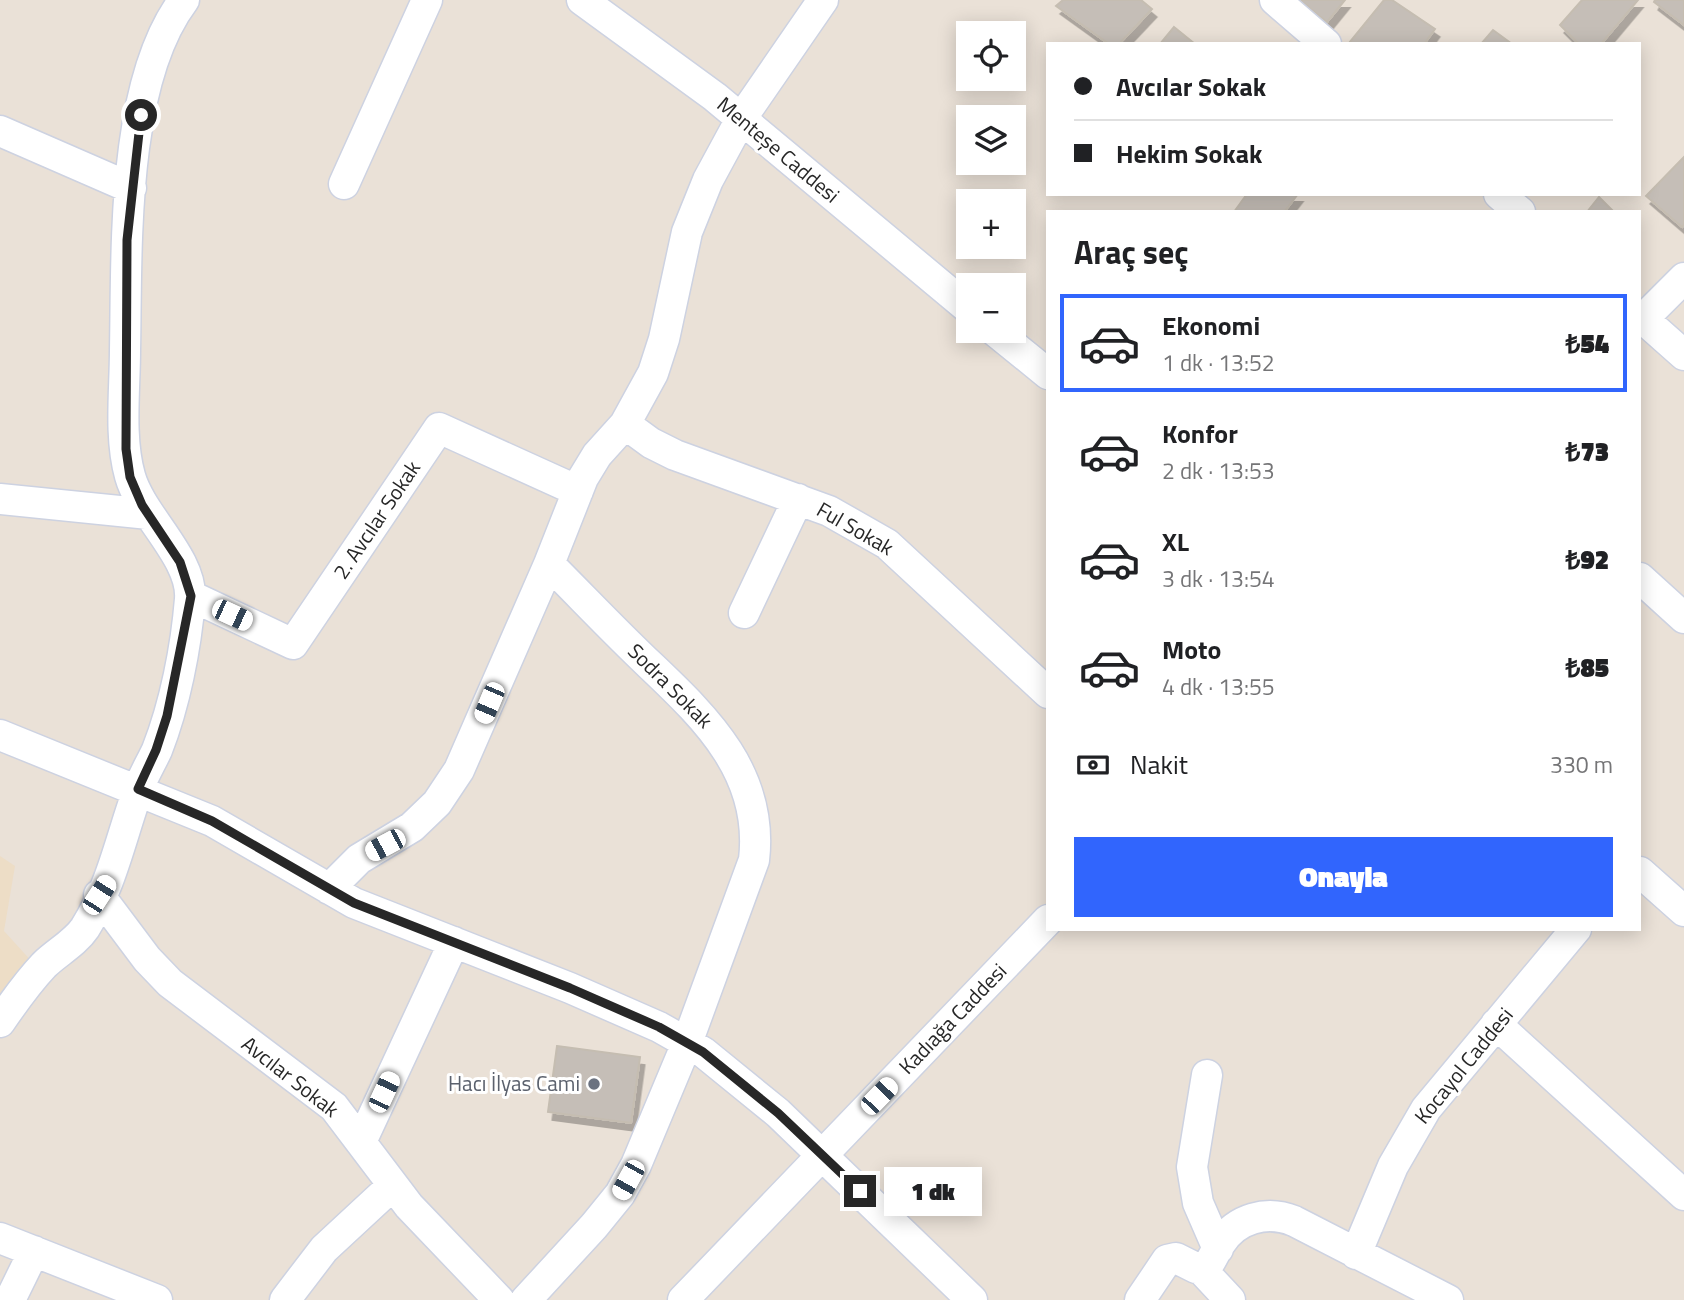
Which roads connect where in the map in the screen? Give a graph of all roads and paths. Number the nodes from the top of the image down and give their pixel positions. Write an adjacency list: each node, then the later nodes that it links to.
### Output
1 (184, 0): 10 (street)
2 (427, 0): 9 (street)
3 (582, 0): 7 (street, Menteşe Caddesi)
4 (822, 0): 7 (street)
5 (1275, 0): 6 (street)
6 (1324, 42)
7 (741, 119): 14 (street, Menteşe Caddesi); 19 (street)
8 (0, 131): 10 (street)
9 (344, 184)
10 (131, 188): 23 (street)
11 (1501, 196): 12 (street)
12 (1518, 210)
13 (1684, 278): 15 (street)
14 (956, 298)
15 (1641, 319): 17 (street)
16 (1010, 343): 18 (street)
17 (1684, 355)
18 (1046, 372)
19 (625, 424): 20 (street); 22 (street, Ful Sokak)
20 (578, 491): 24 (street); 26 (street, 2. Avcılar Sokak)
21 (0, 499): 23 (street)
22 (798, 499): 27 (street); 29 (street, Ful Sokak)
23 (149, 514): 26 (street)
24 (549, 564): 33 (street); 41 (street, Sodra Sokak)
25 (1641, 579): 28 (street)
26 (191, 596): 31 (street)
27 (744, 613)
28 (1684, 618)
29 (1046, 690)
30 (0, 736): 31 (street)
31 (138, 789): 33 (street); 34 (street)
32 (1641, 874): 35 (street)
33 (329, 889): 38 (street)
34 (99, 895): 39 (street); 43 (street, Avcılar Sokak)
35 (1684, 911)
36 (1046, 922): 44 (street, Kadıağa Caddesi)
37 (1574, 931): 40 (street, Kocayol Caddesi)
38 (454, 942): 41 (street); 43 (street)
39 (0, 1022)
40 (1496, 1024): 46 (street); 49 (street, Kocayol Caddesi)
41 (687, 1043): 44 (street); 55 (street, Sodra Sokak)
42 (1207, 1075): 50 (street)
43 (361, 1142): 45 (street, Avcılar Sokak)
44 (822, 1155): 56 (street, Kadıağa Caddesi); 57 (street)
45 (392, 1186): 53 (street); 54 (street, Avcılar Sokak)
46 (1684, 1195)
47 (0, 1237): 48 (street)
48 (34, 1251): 51 (street); 52 (street)
49 (1356, 1254): 50 (street); 60 (street)
50 (1209, 1259): 58 (street); 59 (street)
51 (10, 1300)
52 (157, 1300)
53 (285, 1300)
54 (499, 1300)
55 (526, 1300)
56 (683, 1300)
57 (972, 1300)
58 (1140, 1300)
59 (1230, 1300)
60 (1448, 1300)

